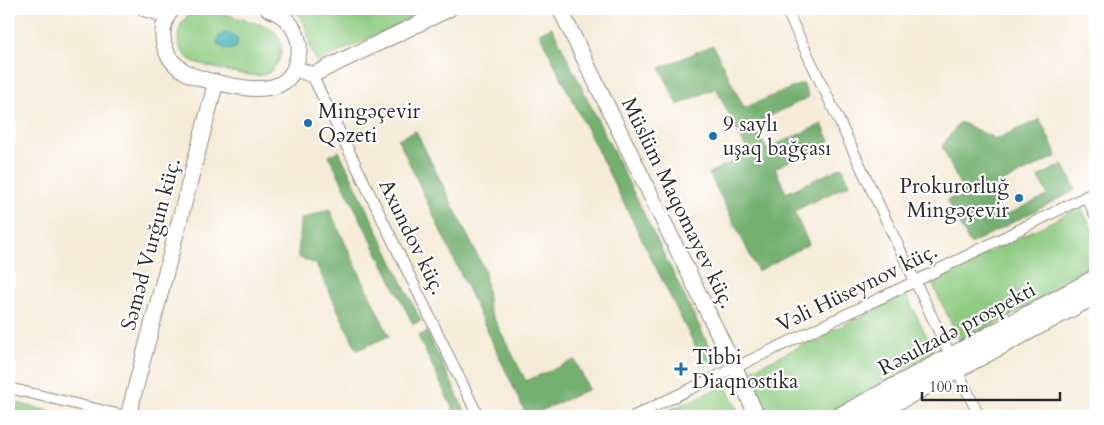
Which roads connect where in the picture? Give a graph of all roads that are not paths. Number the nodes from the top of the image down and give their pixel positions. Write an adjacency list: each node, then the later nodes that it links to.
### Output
1 (145, 9): 6 (street)
2 (268, 9): 7 (street)
3 (449, 9): 8 (street)
4 (560, 9): 16 (street, Müslüm Maqomayev küç.)
5 (786, 9): 13 (street)
6 (170, 12): 9 (street)
7 (295, 68): 8 (street); 9 (street)
8 (312, 74): 19 (street, Axundov küç.)
9 (216, 82): 18 (street, Səməd Vurğun küç.)
10 (1091, 194): 11 (street); 13 (street, Vəli Hüseynov küç.)
11 (1095, 215)
12 (1095, 278): 15 (main road, Rəsulzadə prospekti)
13 (916, 281): 15 (street); 16 (street, Vəli Hüseynov küç.)
14 (1095, 296): 15 (main road, Rəsulzadə prospekti)
15 (954, 363): 22 (main road, Rəsulzadə prospekti); 23 (main road, Rəsulzadə prospekti); 24 (street)
16 (735, 368): 20 (street, Vəli Hüseynov küç.); 21 (street, Müslüm Maqomayev küç.)
17 (9, 388): 18 (street)
18 (126, 416)
19 (478, 416)
20 (634, 416)
21 (757, 416)
22 (839, 416)
23 (871, 416)
24 (979, 416)

